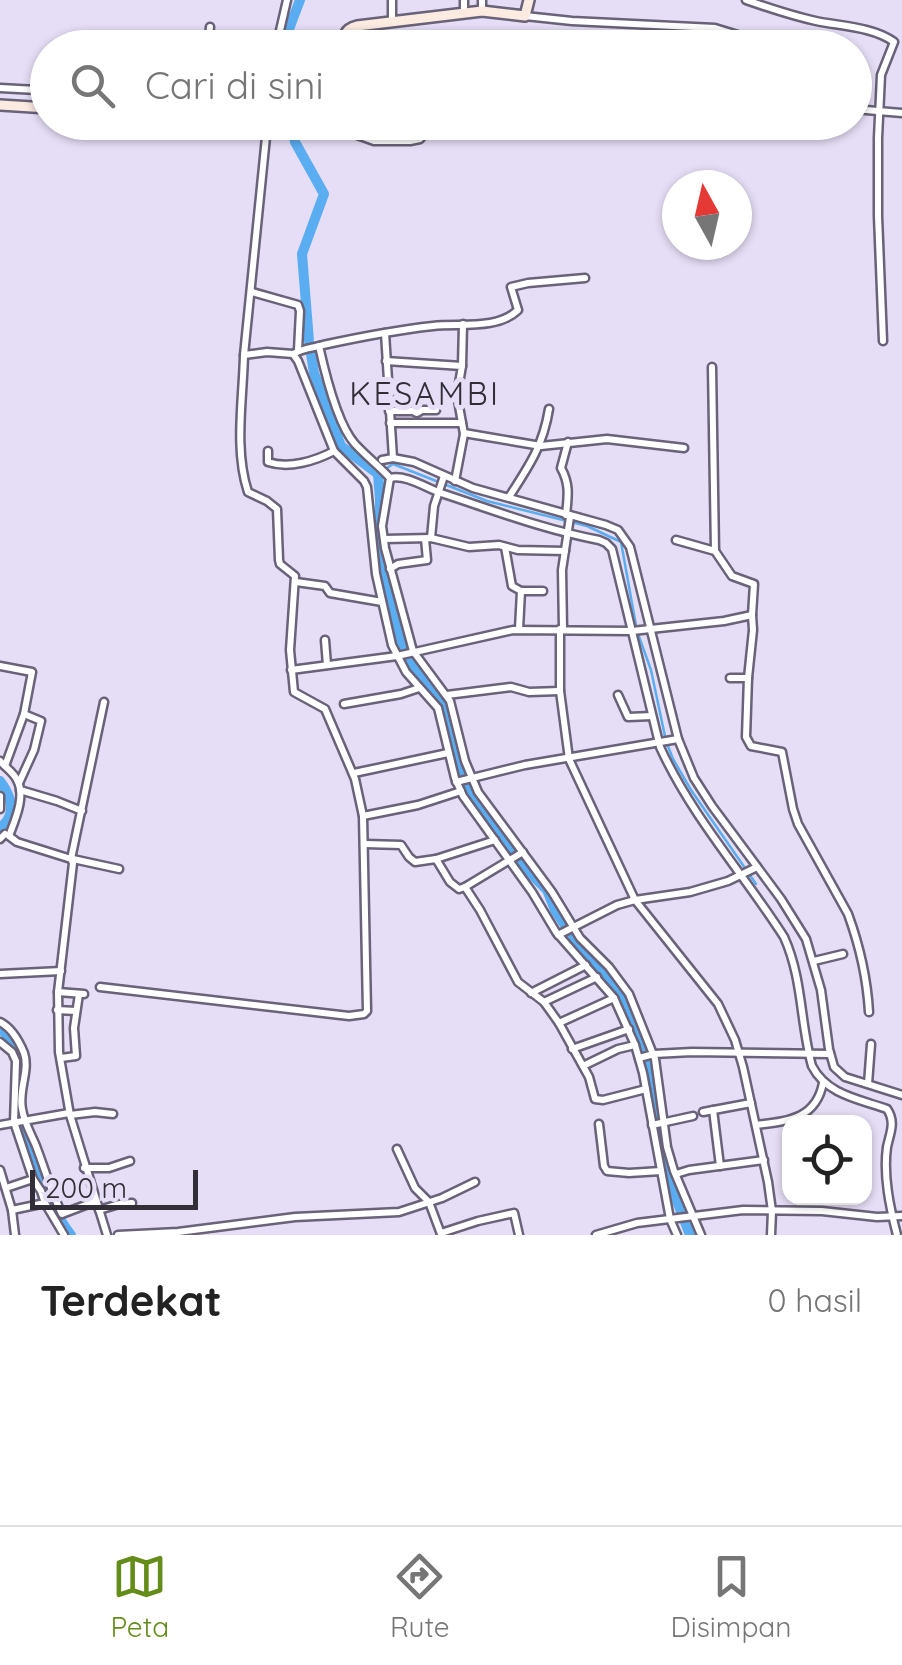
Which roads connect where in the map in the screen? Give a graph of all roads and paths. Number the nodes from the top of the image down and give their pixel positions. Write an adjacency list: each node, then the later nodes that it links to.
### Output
1 (287, 0): 12 (street)
2 (392, 0): 9 (street)
3 (464, 0): 7 (street)
4 (529, 0): 8 (main road)
5 (746, 0): 15 (street)
6 (482, 6): 7 (main road); 8 (main road)
7 (464, 13): 9 (main road)
8 (525, 16): 14 (street)
9 (392, 21): 13 (main road)
10 (210, 27): 11 (street)
11 (210, 30)
12 (278, 30)
13 (348, 30)
14 (722, 30)
15 (856, 30)
16 (872, 34): 22 (street)
17 (0, 88): 18 (street)
18 (30, 90)
19 (0, 105): 20 (main road)
20 (30, 107)
21 (872, 110): 22 (street)
22 (880, 111): 23 (street); 31 (street)
23 (902, 113)
24 (267, 140): 28 (street)
25 (365, 140): 26 (street)
26 (409, 140)
27 (586, 278): 29 (street)
28 (252, 292): 33 (street); 34 (street)
29 (463, 324): 30 (street); 36 (street)
30 (385, 333): 32 (street); 35 (street)
31 (883, 341)
32 (316, 347): 33 (street); 50 (street)
33 (297, 351): 34 (street); 48 (street)
34 (244, 355): 67 (street)
35 (386, 360): 36 (street); 40 (street)
36 (462, 366): 42 (street)
37 (712, 367): 65 (street)
38 (549, 409): 45 (street)
39 (436, 410): 40 (street)
40 (389, 411): 41 (street)
41 (390, 423): 42 (street); 49 (street)
42 (462, 423): 43 (street)
43 (464, 433): 45 (street); 53 (street)
44 (568, 442): 45 (street); 46 (street); 58 (street)
45 (540, 446): 57 (street)
46 (684, 448)
47 (268, 451): 48 (street)
48 (334, 451): 55 (street)
49 (392, 458): 50 (street); 52 (street)
50 (382, 464): 51 (street)
51 (390, 477): 54 (street); 56 (street)
52 (443, 477): 53 (street); 54 (street)
53 (456, 482): 57 (street)
54 (438, 490): 59 (street); 61 (street)
55 (371, 492): 56 (street); 70 (street)
56 (386, 492): 60 (street)
57 (509, 497): 58 (street)
58 (568, 517): 59 (street); 72 (street)
59 (568, 533): 64 (street); 75 (street)
60 (384, 539): 61 (street); 66 (street)
61 (428, 539): 63 (street); 66 (street)
62 (676, 540): 65 (street)
63 (505, 547): 64 (street); 68 (street)
64 (564, 551): 73 (street)
65 (715, 551): 71 (street)
66 (390, 569): 77 (street)
67 (296, 582): 70 (street); 81 (street)
68 (521, 591): 69 (street); 74 (street)
69 (543, 591)
70 (382, 602): 78 (street)
71 (752, 615): 72 (street); 83 (street)
72 (647, 628): 75 (street); 92 (street)
73 (562, 629): 74 (street); 75 (street); 85 (street)
74 (518, 630): 77 (street)
75 (633, 631): 91 (street)
76 (325, 640): 79 (street)
77 (412, 651): 78 (street); 86 (street)
78 (398, 655): 79 (street); 84 (street)
79 (327, 665): 81 (street)
80 (0, 666): 90 (street)
81 (290, 670): 97 (street)
82 (730, 678): 83 (street)
83 (748, 678): 135 (street)
84 (419, 688): 89 (street); 94 (street)
85 (560, 691): 86 (street); 95 (street)
86 (447, 695): 98 (street)
87 (618, 695): 91 (street)
88 (104, 702): 104 (street)
89 (344, 704)
90 (24, 714): 96 (street); 100 (street)
91 (652, 716): 93 (street)
92 (676, 739): 93 (street); 113 (street)
93 (660, 742): 95 (street); 115 (street)
94 (448, 754): 97 (street); 99 (street)
95 (569, 758): 98 (street); 117 (street)
96 (2, 764): 100 (street)
97 (354, 772): 105 (street)
98 (470, 777): 99 (street); 109 (street)
99 (458, 781): 101 (street)
100 (19, 787): 104 (street); 106 (street)
101 (460, 791): 105 (street); 107 (street)
102 (0, 796): 103 (street)
103 (0, 809)
104 (82, 811): 110 (street)
105 (364, 816): 108 (street)
106 (3, 834): 110 (street)
107 (495, 840): 111 (street); 112 (street)
108 (364, 844): 111 (street); 128 (street)
109 (521, 853): 112 (street); 119 (street)
110 (71, 859): 114 (street); 125 (street)
111 (436, 859): 116 (street)
112 (509, 860): 116 (street); 121 (street)
113 (755, 868): 115 (street); 118 (street)
114 (120, 869)
115 (742, 876): 117 (street); 120 (street)
116 (465, 887): 130 (street)
117 (635, 900): 119 (street); 143 (street)
118 (795, 920): 120 (street); 123 (street)
119 (571, 927): 121 (street); 144 (street)
120 (778, 928): 145 (street)
121 (560, 934): 124 (street)
122 (843, 954): 123 (street)
123 (814, 961): 146 (street)
124 (586, 966): 127 (street); 130 (street)
125 (61, 971): 126 (street); 129 (street)
126 (0, 974)
127 (597, 977): 131 (street); 132 (street)
128 (100, 987)
129 (58, 992): 133 (street); 134 (street)
130 (531, 993): 132 (street)
131 (614, 998): 137 (street); 138 (street)
132 (544, 1002): 137 (street)
133 (57, 1010): 134 (street); 147 (street)
134 (76, 1011): 147 (street)
135 (869, 1012)
136 (0, 1022): 160 (street)
137 (558, 1023): 142 (street)
138 (629, 1029): 141 (street); 142 (street)
139 (0, 1042): 160 (street)
140 (872, 1044): 151 (street)
141 (635, 1045): 148 (street); 149 (street)
142 (572, 1049): 149 (street)
143 (740, 1053): 144 (street); 145 (street); 154 (street)
144 (654, 1054): 148 (street); 162 (street)
145 (810, 1054): 146 (street); 150 (street)
146 (826, 1054): 151 (street)
147 (60, 1058): 157 (street)
148 (641, 1058): 152 (street)
149 (583, 1066): 152 (street)
150 (824, 1082): 164 (street); 184 (street)
151 (868, 1084): 153 (street)
152 (646, 1089): 162 (street)
153 (902, 1095)
154 (751, 1103): 155 (street); 164 (street)
155 (713, 1110): 156 (street); 168 (street)
156 (703, 1112)
157 (70, 1114): 158 (street); 160 (street); 169 (street)
158 (112, 1114)
159 (693, 1116): 162 (street)
160 (19, 1121): 163 (street); 173 (street); 176 (street)
161 (599, 1124): 171 (street)
162 (658, 1124): 171 (street); 172 (street)
163 (0, 1125)
164 (756, 1125): 166 (street)
165 (397, 1149): 177 (street)
166 (764, 1160): 168 (street); 182 (street)
167 (130, 1161): 169 (street)
168 (720, 1166): 172 (street)
169 (84, 1168): 176 (street)
170 (0, 1170): 175 (street)
171 (661, 1172): 185 (street)
172 (676, 1174): 183 (street)
173 (34, 1179): 175 (street); 179 (street)
174 (475, 1182): 177 (street)
175 (6, 1188): 180 (street)
176 (96, 1201): 181 (street)
177 (429, 1202): 186 (street); 187 (street)
178 (132, 1203): 181 (street)
179 (45, 1204): 180 (street); 190 (street)
180 (12, 1210): 189 (street)
181 (99, 1210): 191 (street)
182 (772, 1211): 183 (street); 184 (street); 198 (street)
183 (690, 1216): 185 (street); 197 (street)
184 (896, 1216): 199 (street)
185 (672, 1218): 188 (street); 196 (street)
186 (223, 1226): 192 (street); 193 (street)
187 (441, 1234): 194 (street)
188 (608, 1234): 195 (street)
189 (16, 1235)
190 (64, 1235)
191 (107, 1235)
192 (118, 1235)
193 (225, 1235)
194 (520, 1235)
195 (596, 1235)
196 (677, 1235)
197 (701, 1235)
198 (770, 1235)
199 (897, 1235)

